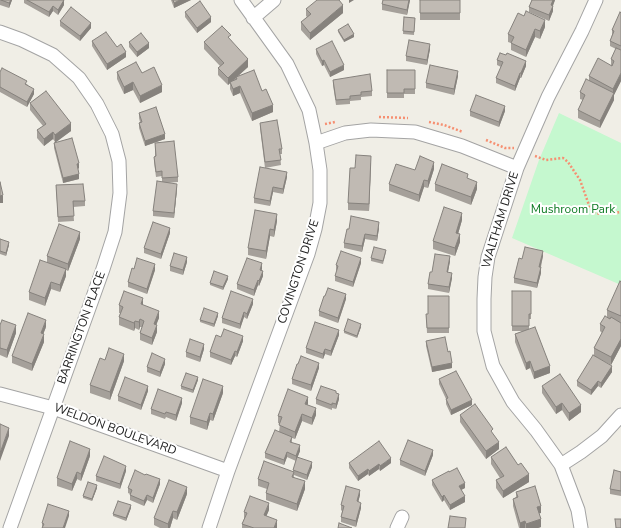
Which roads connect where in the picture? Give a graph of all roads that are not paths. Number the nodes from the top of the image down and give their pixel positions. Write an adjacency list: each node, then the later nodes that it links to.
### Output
1 (241, 0): 4 (street, COVINGTON DRIVE)
2 (274, 0): 4 (street)
3 (596, 0): 7 (street, WALTHAM DRIVE)
4 (253, 18): 6 (street, COVINGTON DRIVE)
5 (0, 32): 9 (street, BARRINGTON PLACE)
6 (316, 143): 7 (street); 12 (street, COVINGTON DRIVE)
7 (517, 168): 11 (street, WALTHAM DRIVE)
8 (0, 394): 9 (street, WELDON BOULEVARD)
9 (53, 408): 12 (street, WELDON BOULEVARD); 13 (street, BARRINGTON PLACE)
10 (621, 415): 11 (street)
11 (561, 466): 15 (street, WALTHAM DRIVE)
12 (228, 471): 14 (street, COVINGTON DRIVE)
13 (10, 528)
14 (208, 528)
15 (581, 528)

